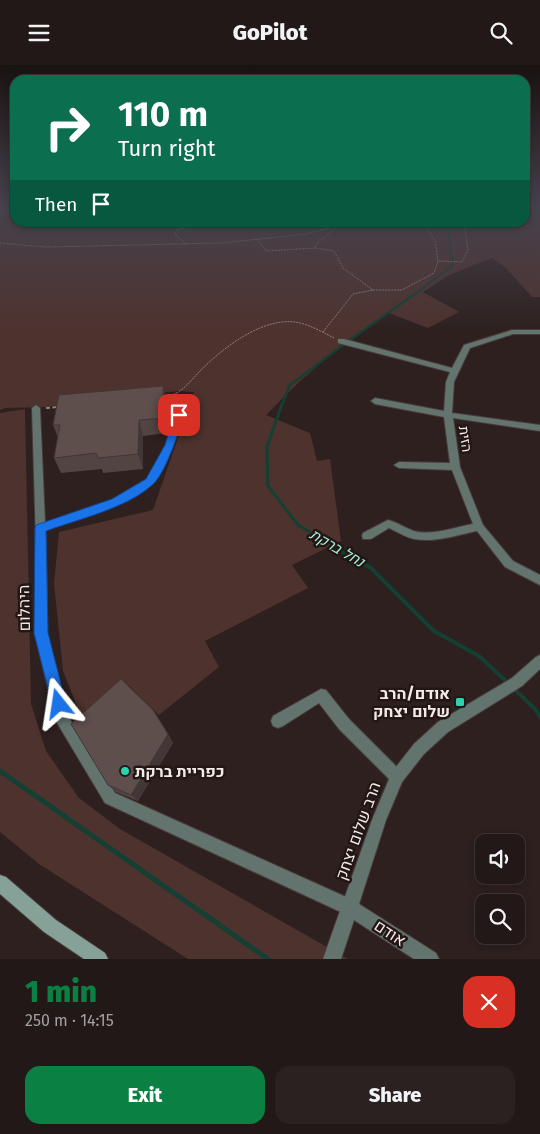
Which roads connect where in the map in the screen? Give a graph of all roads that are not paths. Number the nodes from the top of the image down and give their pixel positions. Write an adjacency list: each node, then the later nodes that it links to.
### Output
1 (540, 332): 3 (street, הזית)
2 (341, 341): 3 (street)
3 (454, 371): 7 (street, הזית)
4 (183, 400): 12 (lane)
5 (375, 401): 7 (street)
6 (36, 408): 12 (street, היהלום)
7 (448, 415): 8 (street); 10 (street, הזית)
8 (540, 428)
9 (399, 465): 10 (street)
10 (455, 467): 11 (street, הזית)
11 (479, 527): 13 (street); 14 (street, הזית)
12 (41, 528): 19 (street, היהלום)
13 (367, 537)
14 (540, 581)
15 (540, 661): 17 (street, הרב שלום יצחק)
16 (278, 721): 17 (street)
17 (397, 777): 19 (street, הרב שלום יצחק)
18 (0, 883): 20 (main road)
19 (349, 907): 21 (street, הרב שלום יצחק); 22 (street, אודם)
20 (99, 959)
21 (332, 959)
22 (430, 959)

